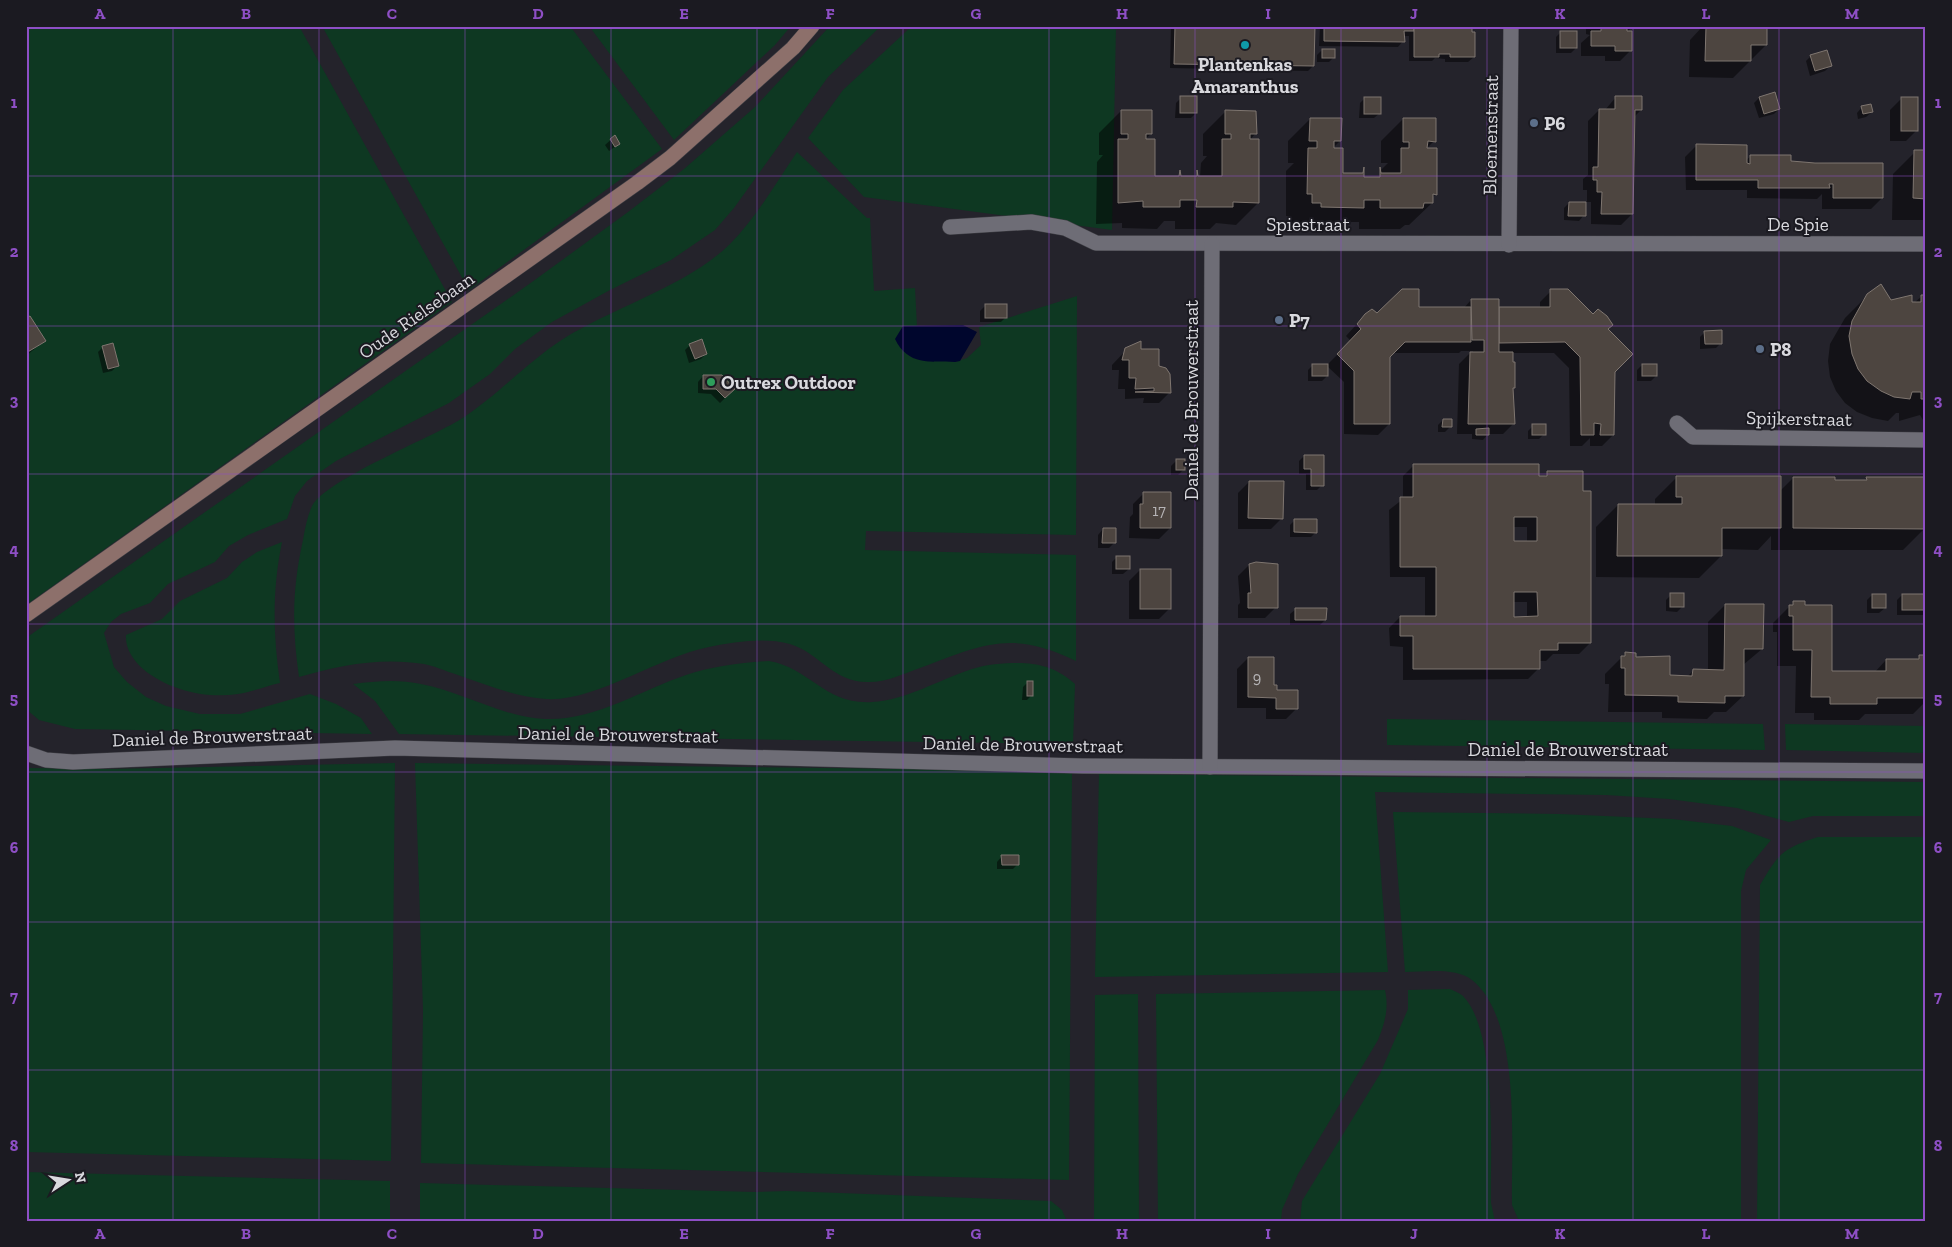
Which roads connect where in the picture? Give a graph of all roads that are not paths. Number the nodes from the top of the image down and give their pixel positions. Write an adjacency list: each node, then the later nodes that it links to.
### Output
1 (812, 26): 10 (street, Oude Rielsebaan)
2 (1511, 26): 6 (street, Bloemenstraat)
3 (950, 228): 4 (street, Spiestraat)
4 (1212, 244): 6 (street, Spiestraat); 12 (street, Daniel de Brouwerstraat)
5 (1926, 244): 7 (street, De Spie)
6 (1509, 245): 7 (street, Spiestraat)
7 (1670, 245)
8 (1677, 423): 9 (street, Spijkerstraat)
9 (1926, 440)
10 (26, 615)
11 (26, 753): 12 (street, Daniel de Brouwerstraat)
12 (1210, 767): 13 (street, Daniel de Brouwerstraat)
13 (1926, 771)

